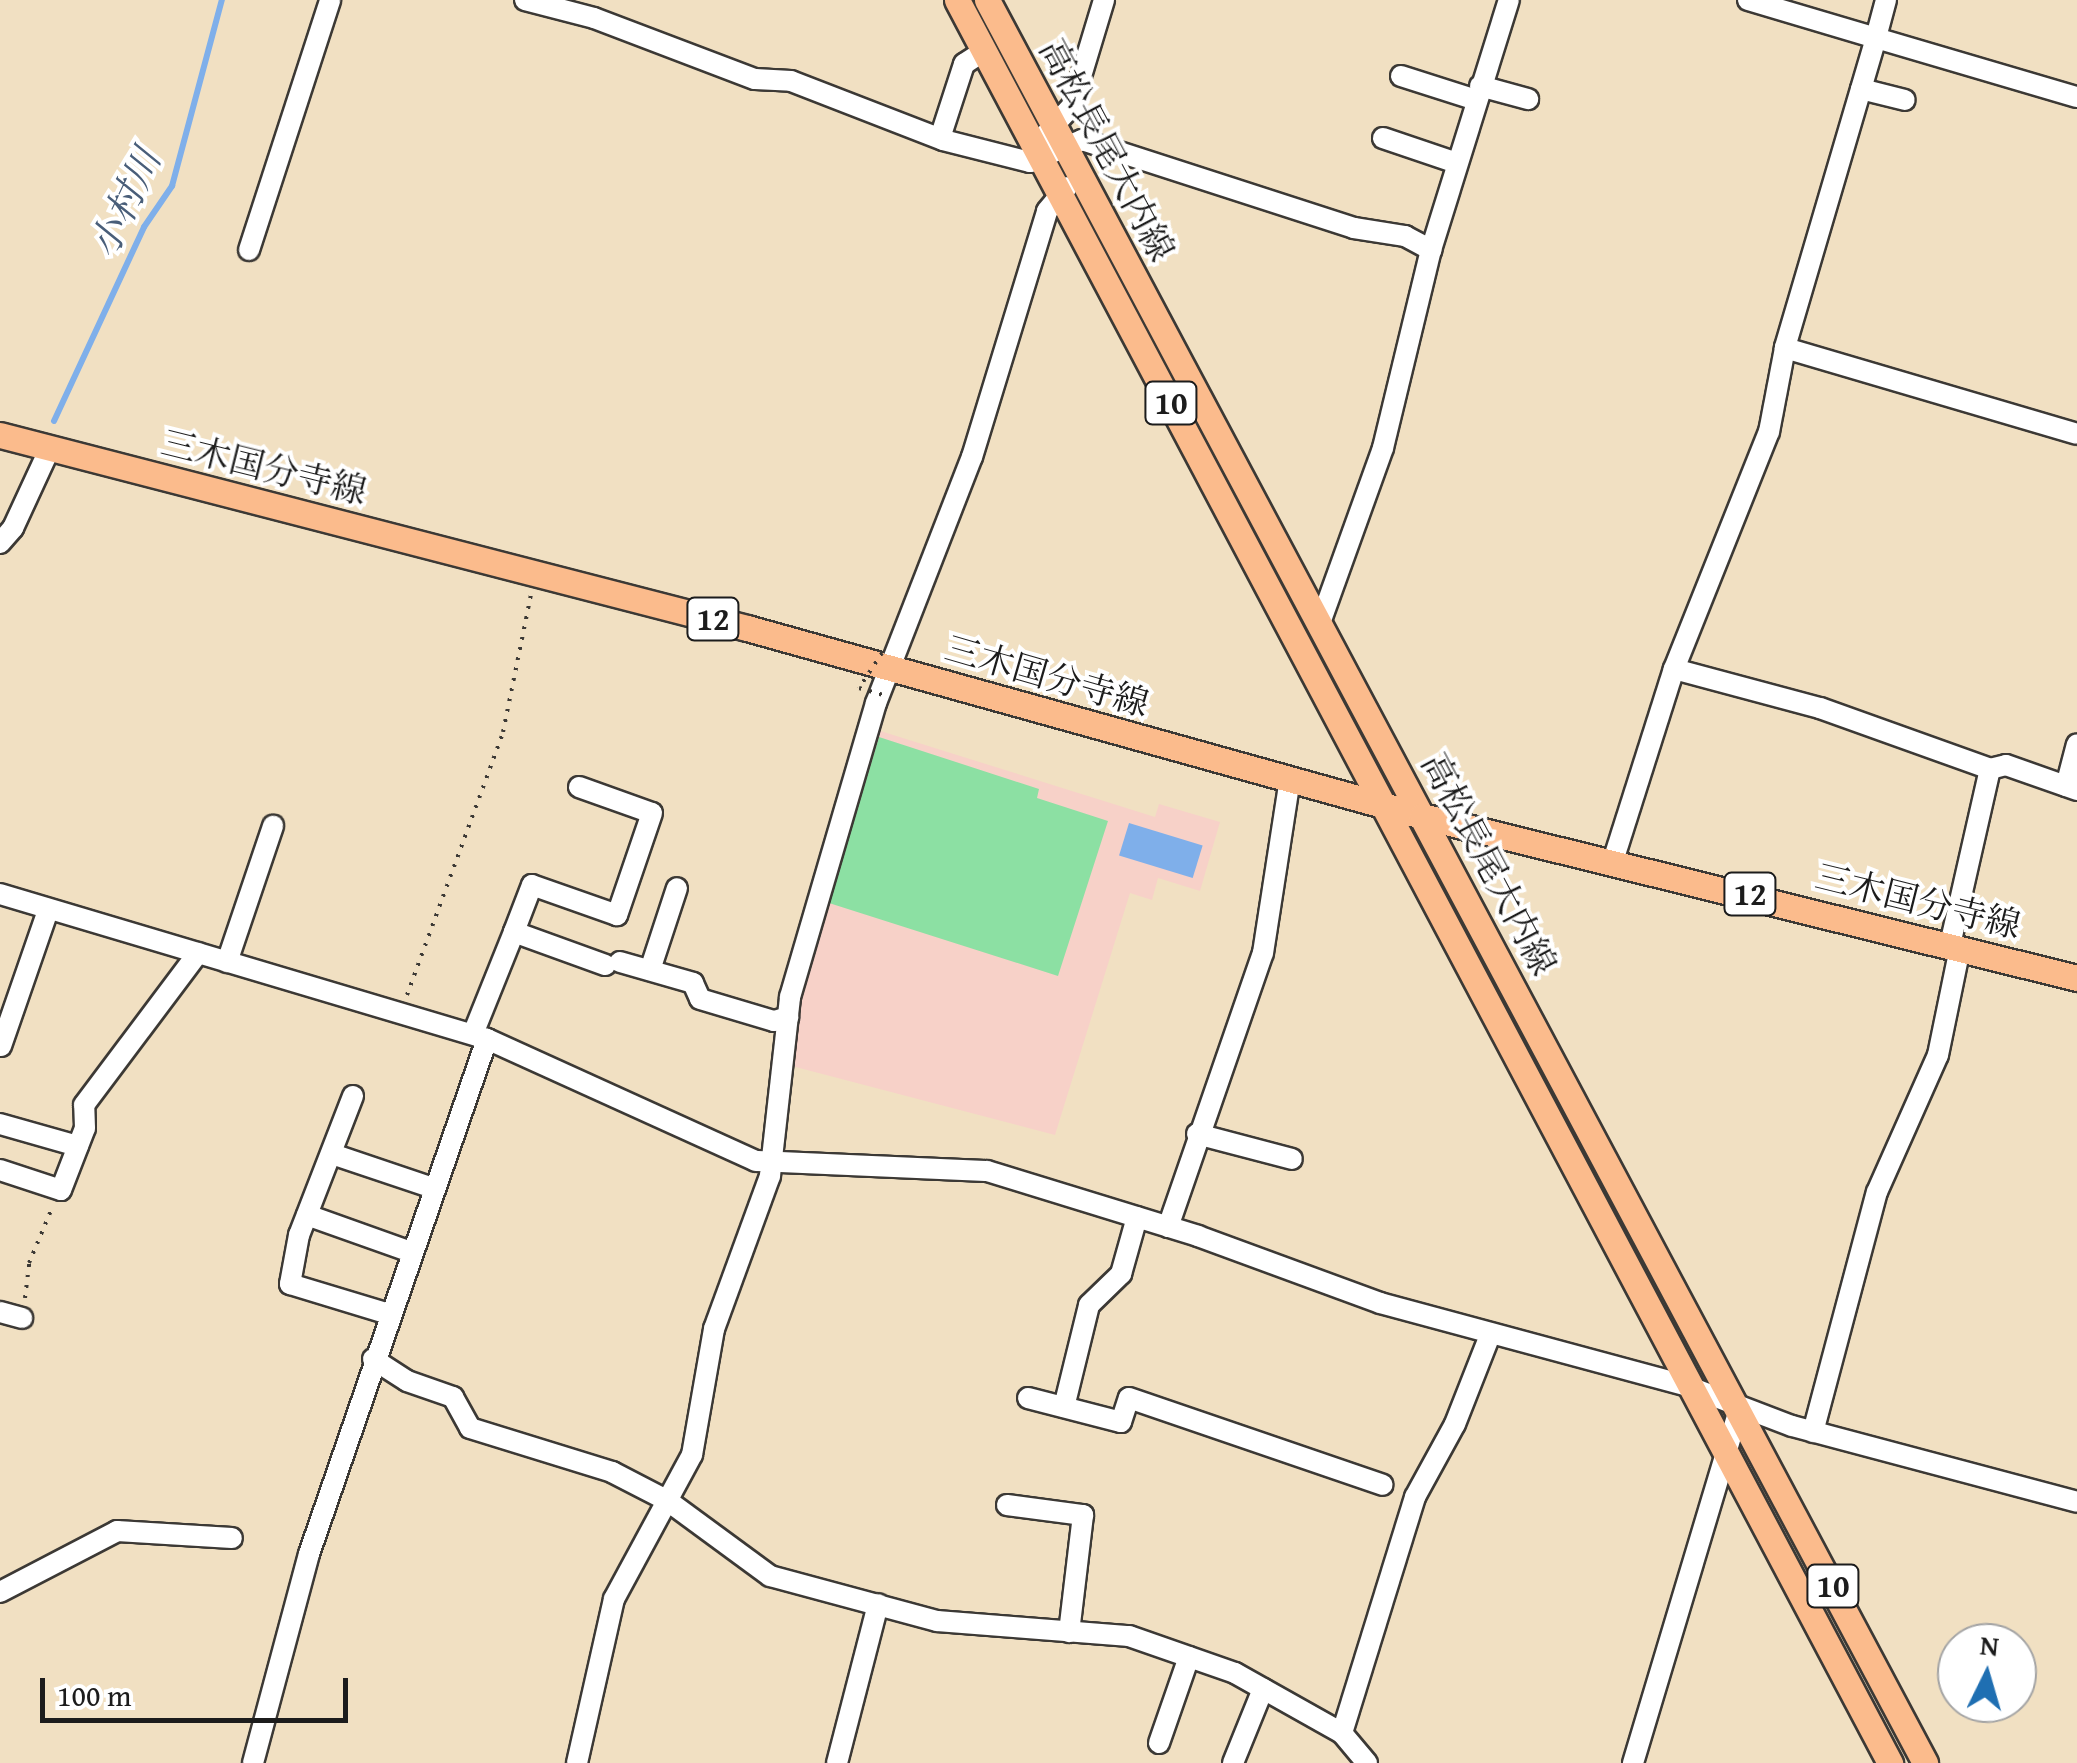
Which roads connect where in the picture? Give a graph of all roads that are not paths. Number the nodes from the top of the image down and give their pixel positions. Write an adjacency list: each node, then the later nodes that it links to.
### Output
1 (330, 0): 23 (street)
2 (525, 0): 17 (street)
3 (957, 0): 10 (main road, 高松長尾大内線 / 10)
4 (987, 0): 19 (main road, 高松長尾大内線 / 10)
5 (1104, 0): 19 (street)
6 (1510, 0): 13 (street)
7 (1748, 0): 9 (street)
8 (1886, 0): 9 (street)
9 (1876, 38): 12 (street); 14 (street)
10 (984, 52): 17 (street); 19 (main road, 高松長尾大内線 / 10)
11 (1402, 76): 13 (street)
12 (1861, 89): 16 (street); 25 (street)
13 (1478, 93): 15 (street); 20 (street)
14 (2077, 97)
15 (1528, 98)
16 (1905, 100)
17 (940, 138): 19 (street)
18 (1384, 138): 20 (street)
19 (1049, 143): 21 (main road, 高松長尾大内線 / 10); 22 (main road, 高松長尾大内線 / 10); 24 (street)
20 (1457, 163): 24 (street)
21 (1080, 176): 22 (street); 30 (main road, 高松長尾大内線 / 10)
22 (1060, 193): 31 (street); 38 (main road, 高松長尾大内線 / 10)
23 (249, 250)
24 (1430, 250): 30 (street)
25 (1786, 348): 26 (street); 32 (street)
26 (2077, 434)
27 (0, 435): 28 (main road, 三木国分寺線 / 12)
28 (50, 448): 29 (street); 31 (main road, 三木国分寺線 / 12)
29 (0, 542)
30 (1320, 623): 39 (main road, 高松長尾大内線 / 10)
31 (885, 660): 35 (main road, 三木国分寺線 / 12); 51 (street)
32 (1674, 670): 34 (street); 41 (street)
33 (2077, 744): 37 (street)
34 (1990, 769): 37 (street); 46 (street)
35 (1290, 779): 38 (main road, 三木国分寺線 / 12); 56 (street)
36 (579, 787): 45 (street)
37 (2071, 788)
38 (1385, 806): 39 (main road, 三木国分寺線 / 12); 72 (main road, 高松長尾大内線 / 10)
39 (1422, 816): 41 (main road, 三木国分寺線 / 12); 75 (main road, 高松長尾大内線 / 10)
40 (273, 826): 48 (street)
41 (1613, 861): 46 (main road, 三木国分寺線 / 12)
42 (678, 888): 49 (street)
43 (0, 894): 44 (street)
44 (48, 910): 47 (street); 53 (street)
45 (514, 932): 49 (street); 52 (street)
46 (1955, 946): 50 (main road, 三木国分寺線 / 12); 76 (street)
47 (198, 953): 48 (street); 57 (street)
48 (226, 962): 52 (street)
49 (650, 970): 51 (street)
50 (2077, 978)
51 (788, 1017): 60 (street)
52 (480, 1036): 60 (street); 62 (street)
53 (1, 1046)
54 (353, 1096): 58 (street)
55 (0, 1124): 57 (street)
56 (1197, 1134): 59 (street); 65 (street)
57 (78, 1146): 61 (street)
58 (332, 1154): 62 (street); 63 (street)
59 (1292, 1160)
60 (772, 1162): 64 (street); 79 (street)
61 (0, 1170)
62 (433, 1188): 66 (street)
63 (307, 1215): 66 (street); 68 (street)
64 (1137, 1218): 65 (street); 74 (street)
65 (1168, 1227): 70 (street)
66 (411, 1252): 68 (street)
67 (0, 1312): 69 (street)
68 (388, 1314): 71 (street)
69 (22, 1318)
70 (1490, 1335): 72 (street); 88 (street)
71 (373, 1359): 79 (street); 90 (street)
72 (1687, 1386): 75 (street); 77 (main road, 高松長尾大内線 / 10)
73 (1028, 1398): 74 (street)
74 (1064, 1407): 78 (street)
75 (1739, 1410): 76 (street); 77 (street); 97 (main road, 高松長尾大内線 / 10)
76 (1813, 1432): 80 (street)
77 (1724, 1455): 95 (street); 96 (main road, 高松長尾大内線 / 10)
78 (1382, 1485)
79 (668, 1501): 84 (street); 91 (street)
80 (2077, 1502)
81 (1007, 1505): 85 (street)
82 (232, 1538): 83 (street)
83 (0, 1592)
84 (878, 1604): 85 (street); 92 (street)
85 (1069, 1632): 86 (street)
86 (1189, 1657): 87 (street); 89 (street)
87 (1262, 1689): 88 (street); 93 (street)
88 (1342, 1733): 94 (street)
89 (1159, 1743)
90 (252, 1763)
91 (577, 1763)
92 (836, 1763)
93 (1234, 1763)
94 (1367, 1763)
95 (1633, 1763)
96 (1890, 1763)
97 (1925, 1763)

